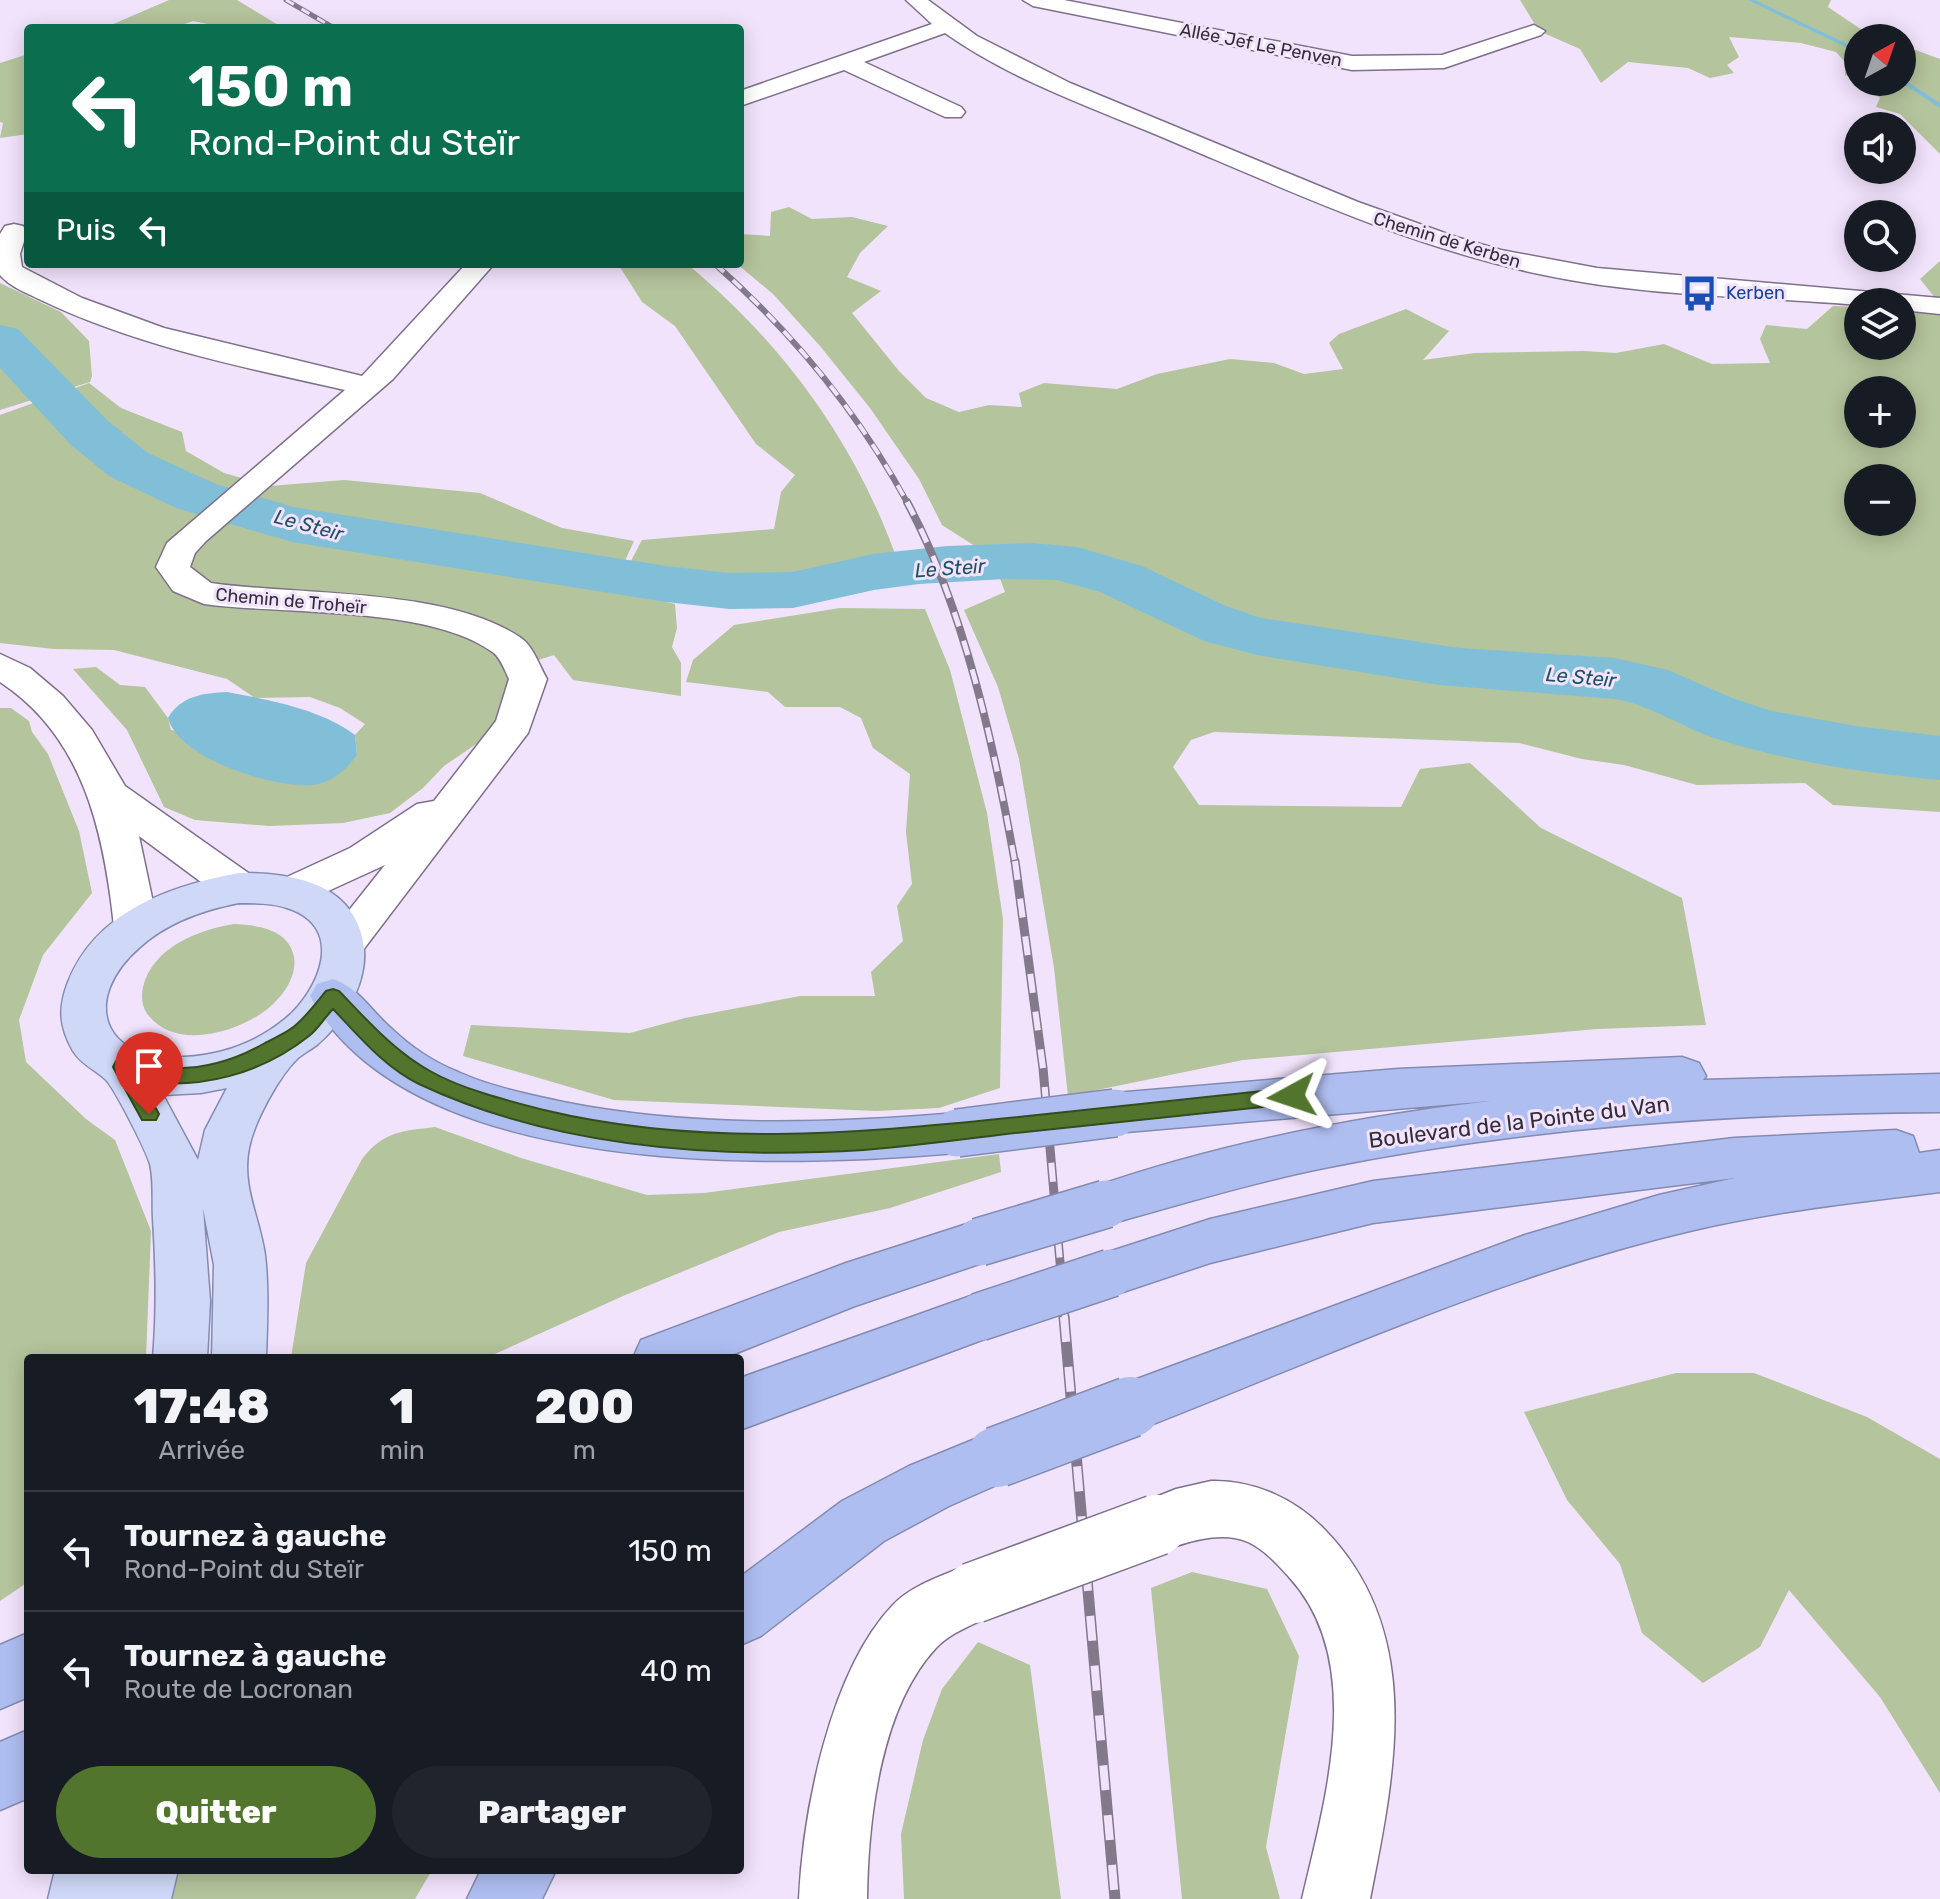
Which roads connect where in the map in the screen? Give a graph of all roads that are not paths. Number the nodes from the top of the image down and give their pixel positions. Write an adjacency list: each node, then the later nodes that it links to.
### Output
1 (916, 0): 3 (street)
2 (1033, 0): 4 (street, Allée Jef Le Penven)
3 (946, 26): 5 (street); 10 (street, Chemin de Kerben)
4 (1534, 31)
5 (843, 61): 6 (street); 7 (street)
6 (744, 98)
7 (953, 112)
8 (14, 232): 11 (street)
9 (477, 268): 11 (street, Chemin de Troheïr)
10 (1940, 306)
11 (368, 386): 13 (street, Chemin de Troheïr)
12 (0, 666): 14 (street)
13 (462, 791): 16 (street, Chemin de Troheïr); 18 (street, Chemin de Troheïr)
14 (110, 795): 15 (street); 17 (street)
15 (239, 888): 16 (main road); 17 (main road)
16 (291, 893): 18 (main road)
17 (136, 926): 21 (main road)
18 (345, 943): 19 (main road)
19 (333, 996): 20 (main road); 22 (highway, bridge)
20 (281, 1046): 21 (main road); 27 (main road)
21 (123, 1067): 26 (main road)
22 (1940, 1082)
23 (1940, 1093): 28 (highway, Boulevard de la Pointe du Van, bridge)
24 (1940, 1149): 29 (highway, bridge)
25 (1940, 1171): 30 (highway, bridge)
26 (180, 1354)
27 (239, 1354)
28 (670, 1354)
29 (744, 1402)
30 (744, 1612)
31 (24, 1666): 32 (highway)
32 (0, 1678)
33 (24, 1764): 34 (highway)
34 (0, 1778)
35 (88, 1874): 38 (main road)
36 (143, 1874): 39 (main road)
37 (519, 1874): 40 (highway)
38 (82, 1899)
39 (137, 1899)
40 (501, 1899)
41 (833, 1899): 42 (street, bridge)
42 (1336, 1899)

